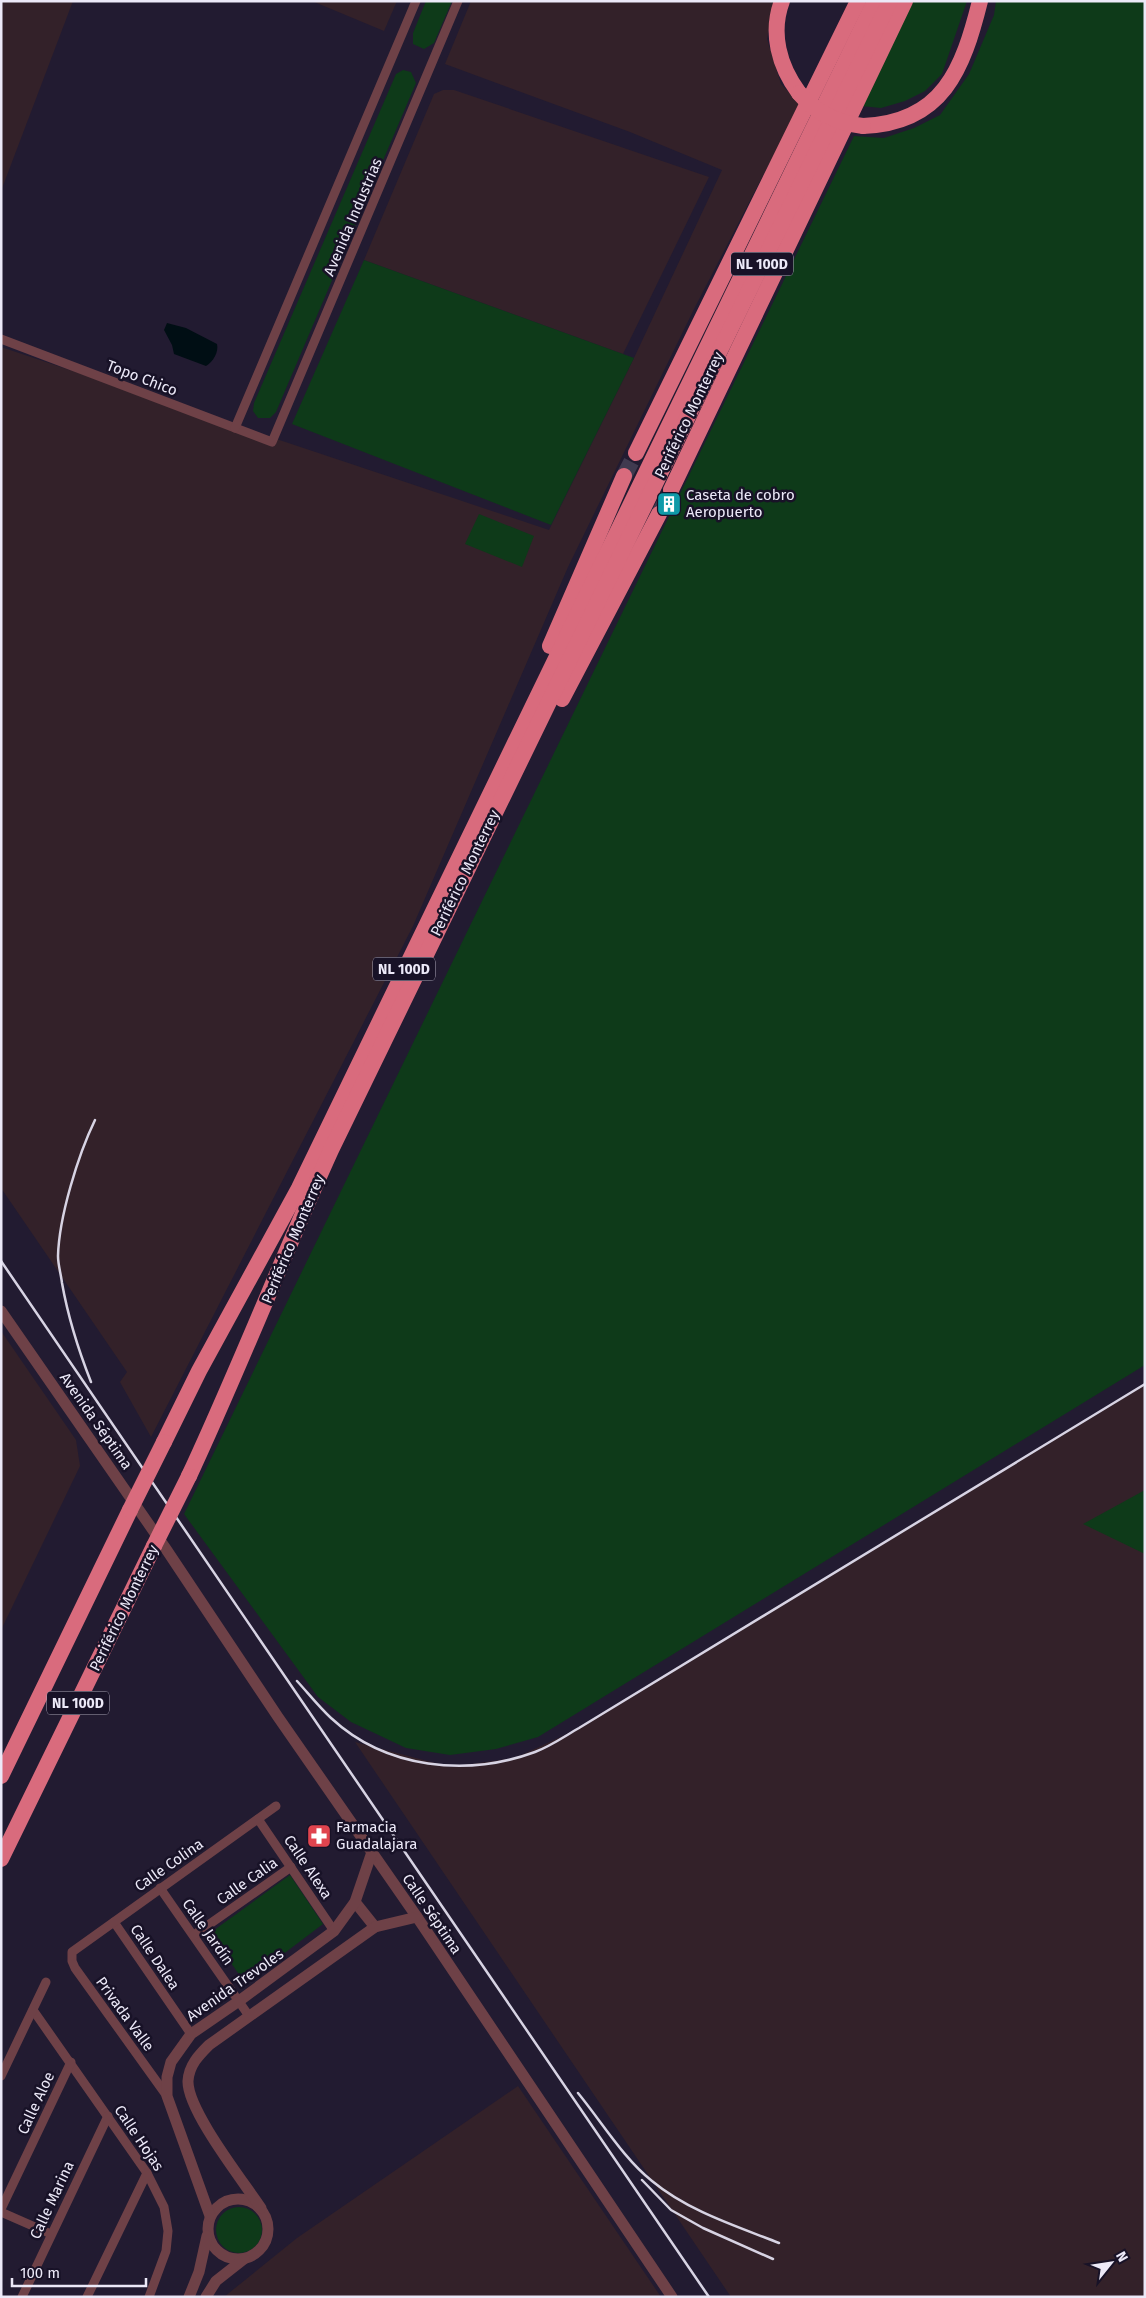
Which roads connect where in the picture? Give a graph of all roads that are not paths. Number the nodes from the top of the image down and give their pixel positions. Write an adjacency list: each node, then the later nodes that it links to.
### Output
1 (416, 1): 10 (street, Avenida Industrias)
2 (458, 1): 11 (street, Avenida Industrias)
3 (782, 1): 8 (highway, bridge)
4 (858, 1): 12 (highway)
5 (875, 1): 16 (highway, Periférico Monterrey / NL 100D)
6 (890, 1): 16 (highway, Periférico Monterrey / NL 100D)
7 (906, 1): 14 (highway)
8 (980, 1)
9 (1, 339): 10 (street, Topo Chico)
10 (235, 428): 11 (street, Topo Chico)
11 (272, 442)
12 (636, 452)
13 (624, 476): 16 (highway)
14 (672, 490)
15 (659, 514): 16 (highway)
16 (519, 748): 18 (highway, Periférico Monterrey / NL 100D, bridge); 19 (highway, Periférico Monterrey / NL 100D, bridge)
17 (1, 1310): 18 (street, Avenida Séptima)
18 (160, 1548): 22 (street, Calle Séptima); 23 (highway, Periférico Monterrey / NL 100D)
19 (1, 1776)
20 (276, 1806): 21 (street, Calle Colina)
21 (258, 1819): 24 (street, Calle Alexa); 25 (street, Calle Colina)
22 (372, 1852): 26 (street, Avenida Trevoles); 27 (street, Calle Séptima)
23 (1, 1859)
24 (291, 1867): 30 (street, Calle Alexa); 31 (street, Calle Calia)
25 (160, 1888): 28 (street, Calle Colina); 31 (street, Calle Jardín)
26 (355, 1902): 29 (street); 30 (street, Avenida Trevoles)
27 (416, 1917): 29 (street); 54 (street, Calle Séptima)
28 (114, 1922): 32 (street, Calle Colina); 37 (street, Calle Dalea)
29 (375, 1928): 36 (street)
30 (334, 1931): 34 (street, Avenida Trevoles)
31 (194, 1935): 34 (street, Calle Jardín)
32 (78, 1946): 40 (street, Privada Valle)
33 (46, 1982): 35 (street)
34 (239, 2001): 36 (street, Calle Jardín); 37 (street, Avenida Trevoles)
35 (33, 2010): 38 (street, Calle Hojas); 39 (street)
36 (248, 2016): 43 (street)
37 (191, 2034): 40 (street, Avenida Trevoles)
38 (71, 2062): 41 (street, Calle Hojas); 44 (street, Calle Aloe)
39 (1, 2076)
40 (167, 2096): 45 (street, Avenida Trevoles)
41 (108, 2116): 42 (street, Calle Hojas); 46 (street, Calle Marina)
42 (147, 2173): 50 (street); 51 (street, Calle Hojas)
43 (261, 2208): 45 (street); 48 (street)
44 (1, 2210): 46 (street)
45 (210, 2216): 47 (street)
46 (51, 2234): 49 (street, Calle Marina)
47 (208, 2234): 48 (street); 52 (street)
48 (244, 2259): 53 (street)
49 (22, 2297)
50 (87, 2297)
51 (149, 2297)
52 (189, 2297)
53 (206, 2297)
54 (672, 2297)

